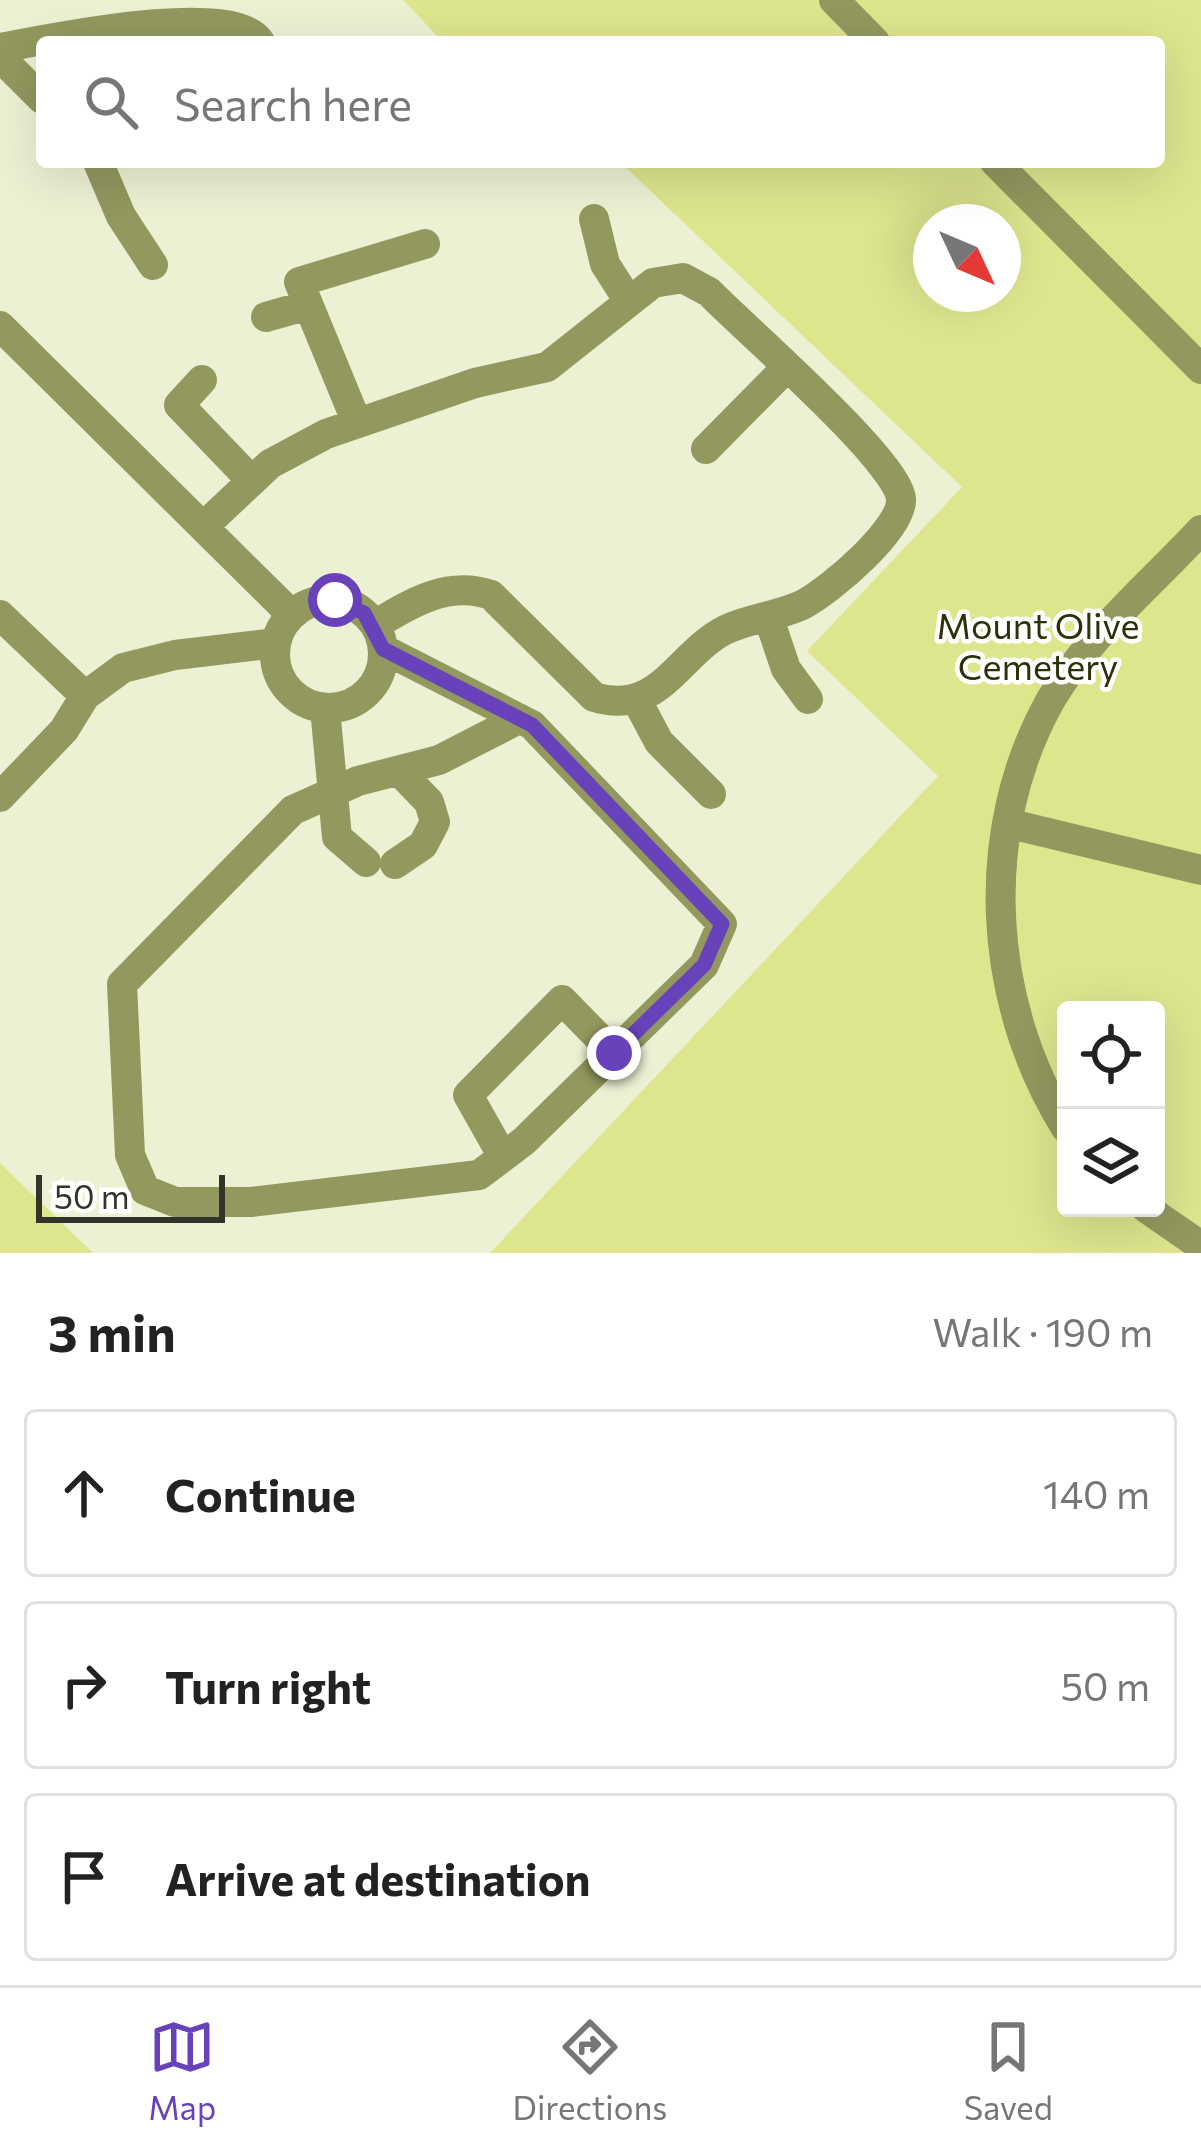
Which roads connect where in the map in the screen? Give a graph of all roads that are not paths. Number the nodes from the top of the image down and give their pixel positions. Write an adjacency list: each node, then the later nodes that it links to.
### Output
1 (834, 0): 4 (street)
2 (66, 36): 3 (street)
3 (258, 36)
4 (869, 36)
5 (36, 44): 6 (street)
6 (0, 53): 7 (street)
7 (36, 92)
8 (101, 168): 12 (street)
9 (1001, 168): 18 (street)
10 (594, 219): 13 (street)
11 (425, 244): 14 (street)
12 (153, 265)
13 (628, 300): 17 (street); 20 (street)
14 (308, 305): 15 (street); 20 (street)
15 (266, 316)
16 (0, 326): 23 (street)
17 (785, 369): 21 (street); 27 (street)
18 (1201, 369)
19 (202, 380): 22 (street)
20 (357, 423): 22 (street)
21 (706, 449)
22 (252, 481): 23 (street)
23 (203, 527): 26 (street)
24 (1201, 530): 39 (street)
25 (0, 615): 30 (street)
26 (292, 615): 28 (street); 29 (street)
27 (768, 616): 31 (street); 32 (street)
28 (379, 637): 31 (street); 33 (street); 34 (street)
29 (276, 644): 30 (street); 33 (street)
30 (85, 696): 38 (street)
31 (636, 699): 37 (street)
32 (808, 699)
33 (325, 708): 36 (street)
34 (519, 719): 35 (street); 41 (street)
35 (399, 770): 36 (street); 36 (street)
36 (329, 794): 43 (street)
37 (711, 794)
38 (0, 797)
39 (1011, 824): 40 (street); 42 (street)
40 (1201, 870)
41 (614, 1053): 43 (street); 43 (street)
42 (1057, 1109)
43 (503, 1157)
44 (1159, 1217): 45 (street)
45 (1201, 1246)

